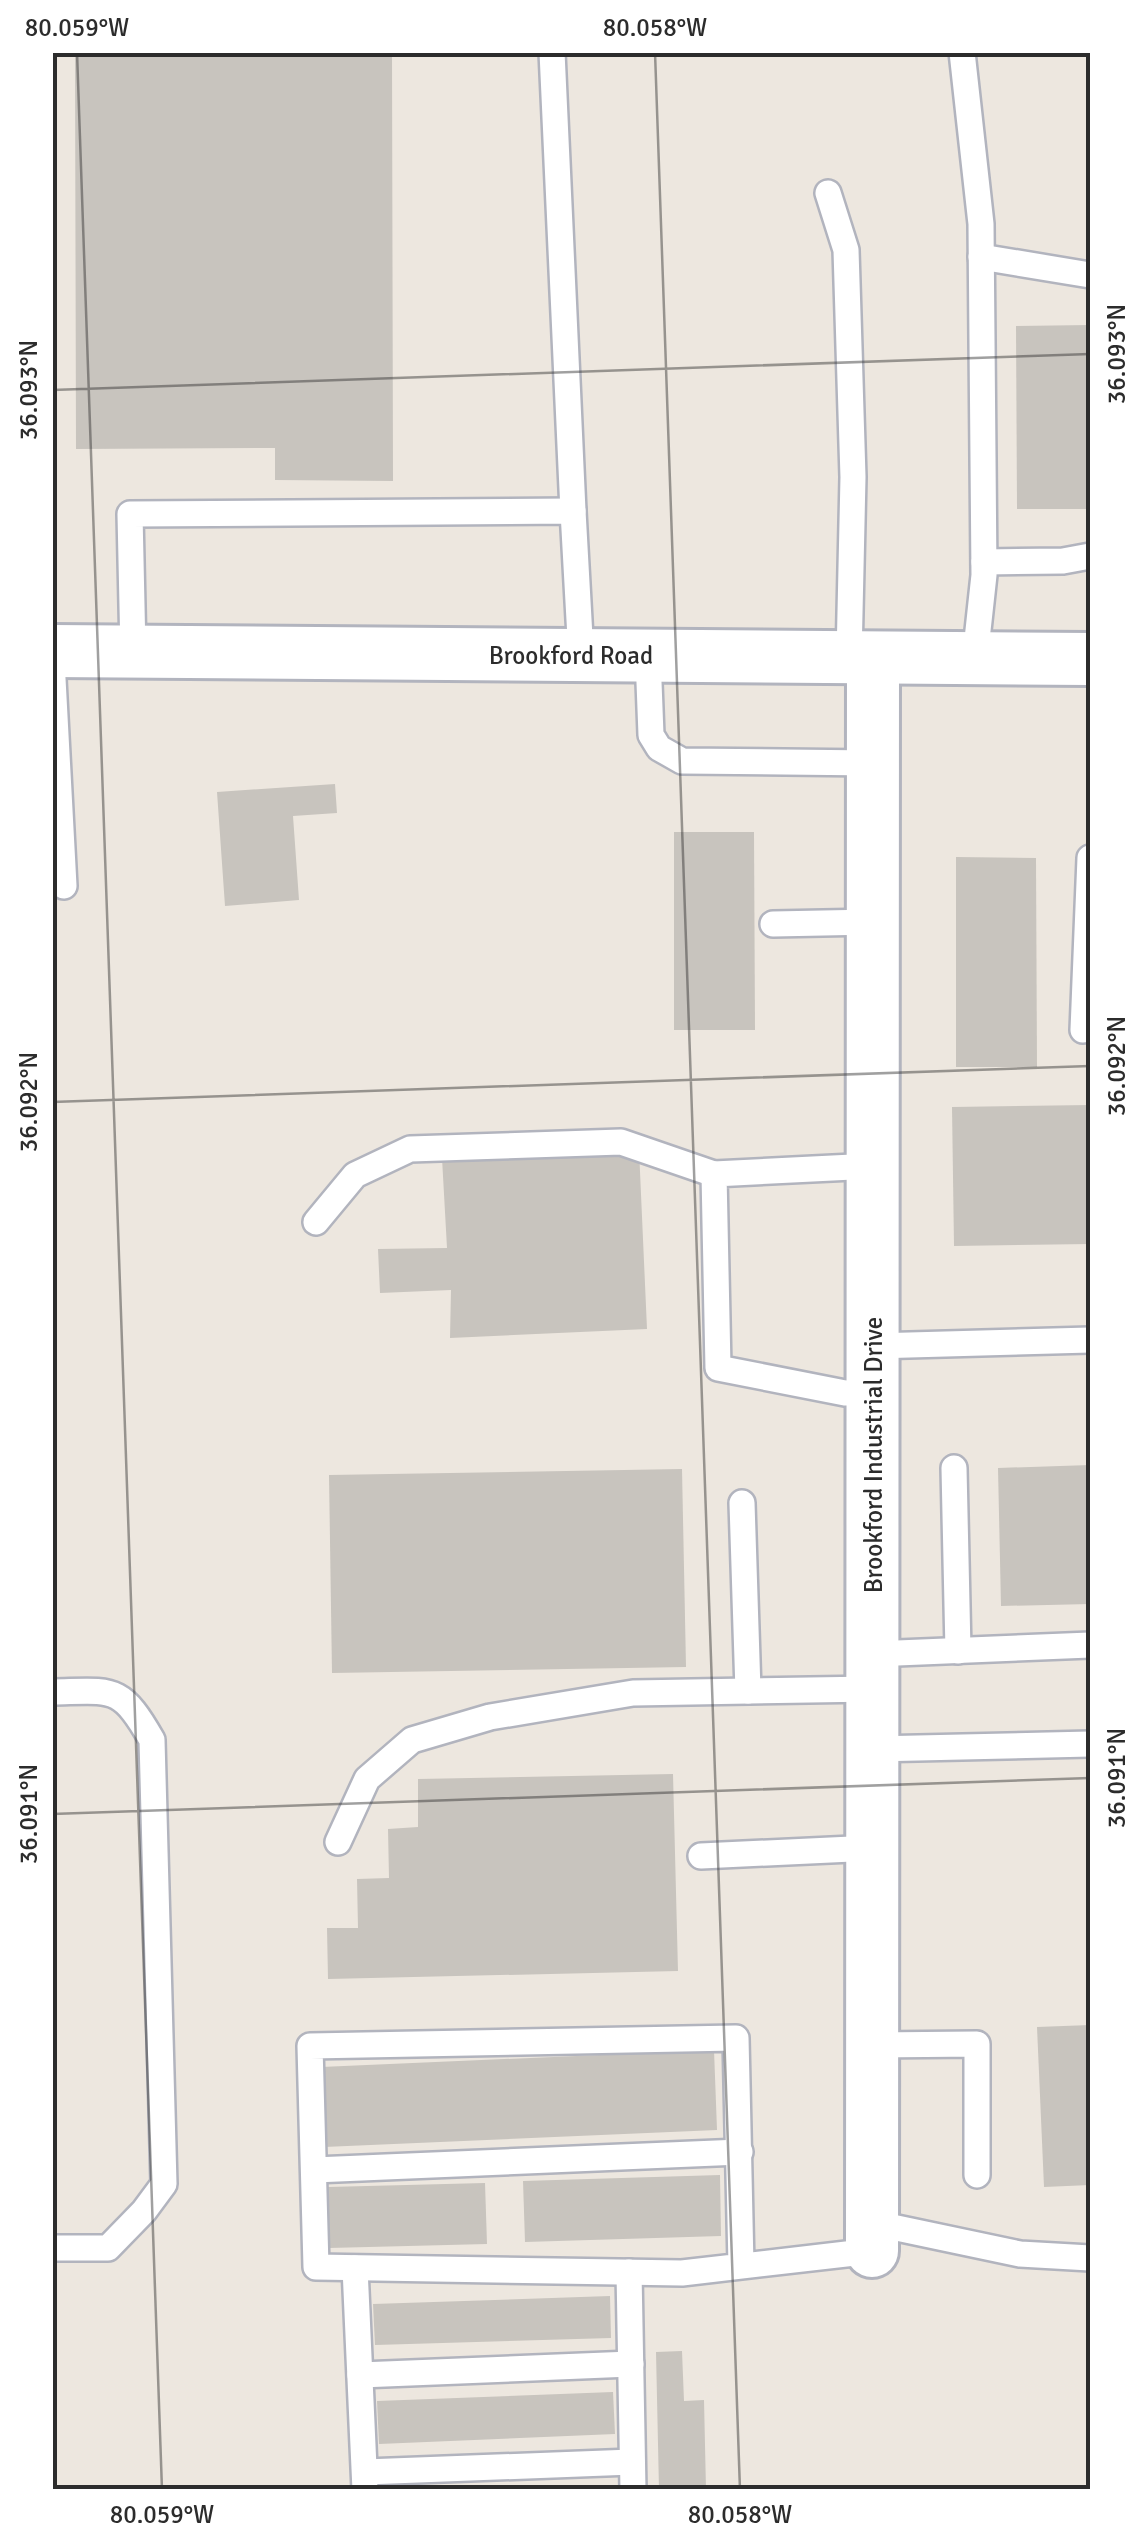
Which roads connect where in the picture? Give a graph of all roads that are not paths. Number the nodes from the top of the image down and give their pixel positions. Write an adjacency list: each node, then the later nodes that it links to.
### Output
1 (552, 52): 6 (lane)
2 (962, 52): 4 (lane)
3 (828, 193): 13 (lane)
4 (981, 257): 5 (lane); 8 (lane)
5 (1090, 275)
6 (573, 511): 10 (lane); 11 (lane)
7 (1090, 556): 8 (lane)
8 (984, 562): 14 (lane)
9 (52, 651): 10 (street, Brookford Road)
10 (133, 652): 11 (street, Brookford Road)
11 (581, 656): 12 (street, Brookford Road)
12 (648, 656): 13 (street, Brookford Road); 17 (lane)
13 (861, 658): 14 (street, Brookford Road); 17 (street, Brookford Industrial Drive)
14 (974, 658): 15 (street, Brookford Road)
15 (1090, 658)
16 (52, 660): 18 (lane)
17 (874, 763): 21 (street, Brookford Industrial Drive)
18 (55, 771): 20 (lane)
19 (1090, 858): 23 (lane)
20 (64, 886)
21 (874, 922): 22 (lane); 24 (street, Brookford Industrial Drive)
22 (773, 924)
23 (1084, 1030)
24 (873, 1166): 25 (lane); 28 (street, Brookford Industrial Drive)
25 (714, 1174): 26 (lane); 28 (lane)
26 (316, 1222)
27 (1090, 1340): 28 (lane)
28 (873, 1369): 33 (street, Brookford Industrial Drive)
29 (954, 1468): 32 (lane)
30 (742, 1503): 35 (lane)
31 (1090, 1646): 32 (lane)
32 (958, 1651): 33 (lane)
33 (873, 1672): 35 (lane); 37 (street, Brookford Industrial Drive)
34 (52, 1692): 46 (lane)
35 (748, 1692): 38 (lane)
36 (1090, 1744): 37 (lane)
37 (873, 1749): 39 (street, Brookford Industrial Drive)
38 (338, 1842)
39 (873, 1848): 40 (lane); 41 (street, Brookford Industrial Drive)
40 (702, 1856)
41 (873, 2045): 44 (lane); 45 (street, Brookford Industrial Drive)
42 (740, 2152): 43 (lane); 43 (lane); 48 (lane)
43 (314, 2170): 49 (lane)
44 (977, 2175)
45 (872, 2237): 47 (lane); 48 (lane)
46 (52, 2248)
47 (1090, 2258)
48 (741, 2266): 50 (lane)
49 (355, 2268): 50 (lane); 52 (lane)
50 (629, 2272): 51 (lane)
51 (631, 2364): 52 (lane); 53 (lane)
52 (360, 2375): 54 (lane)
53 (632, 2462): 54 (lane); 55 (lane)
54 (365, 2480)
55 (633, 2490)

